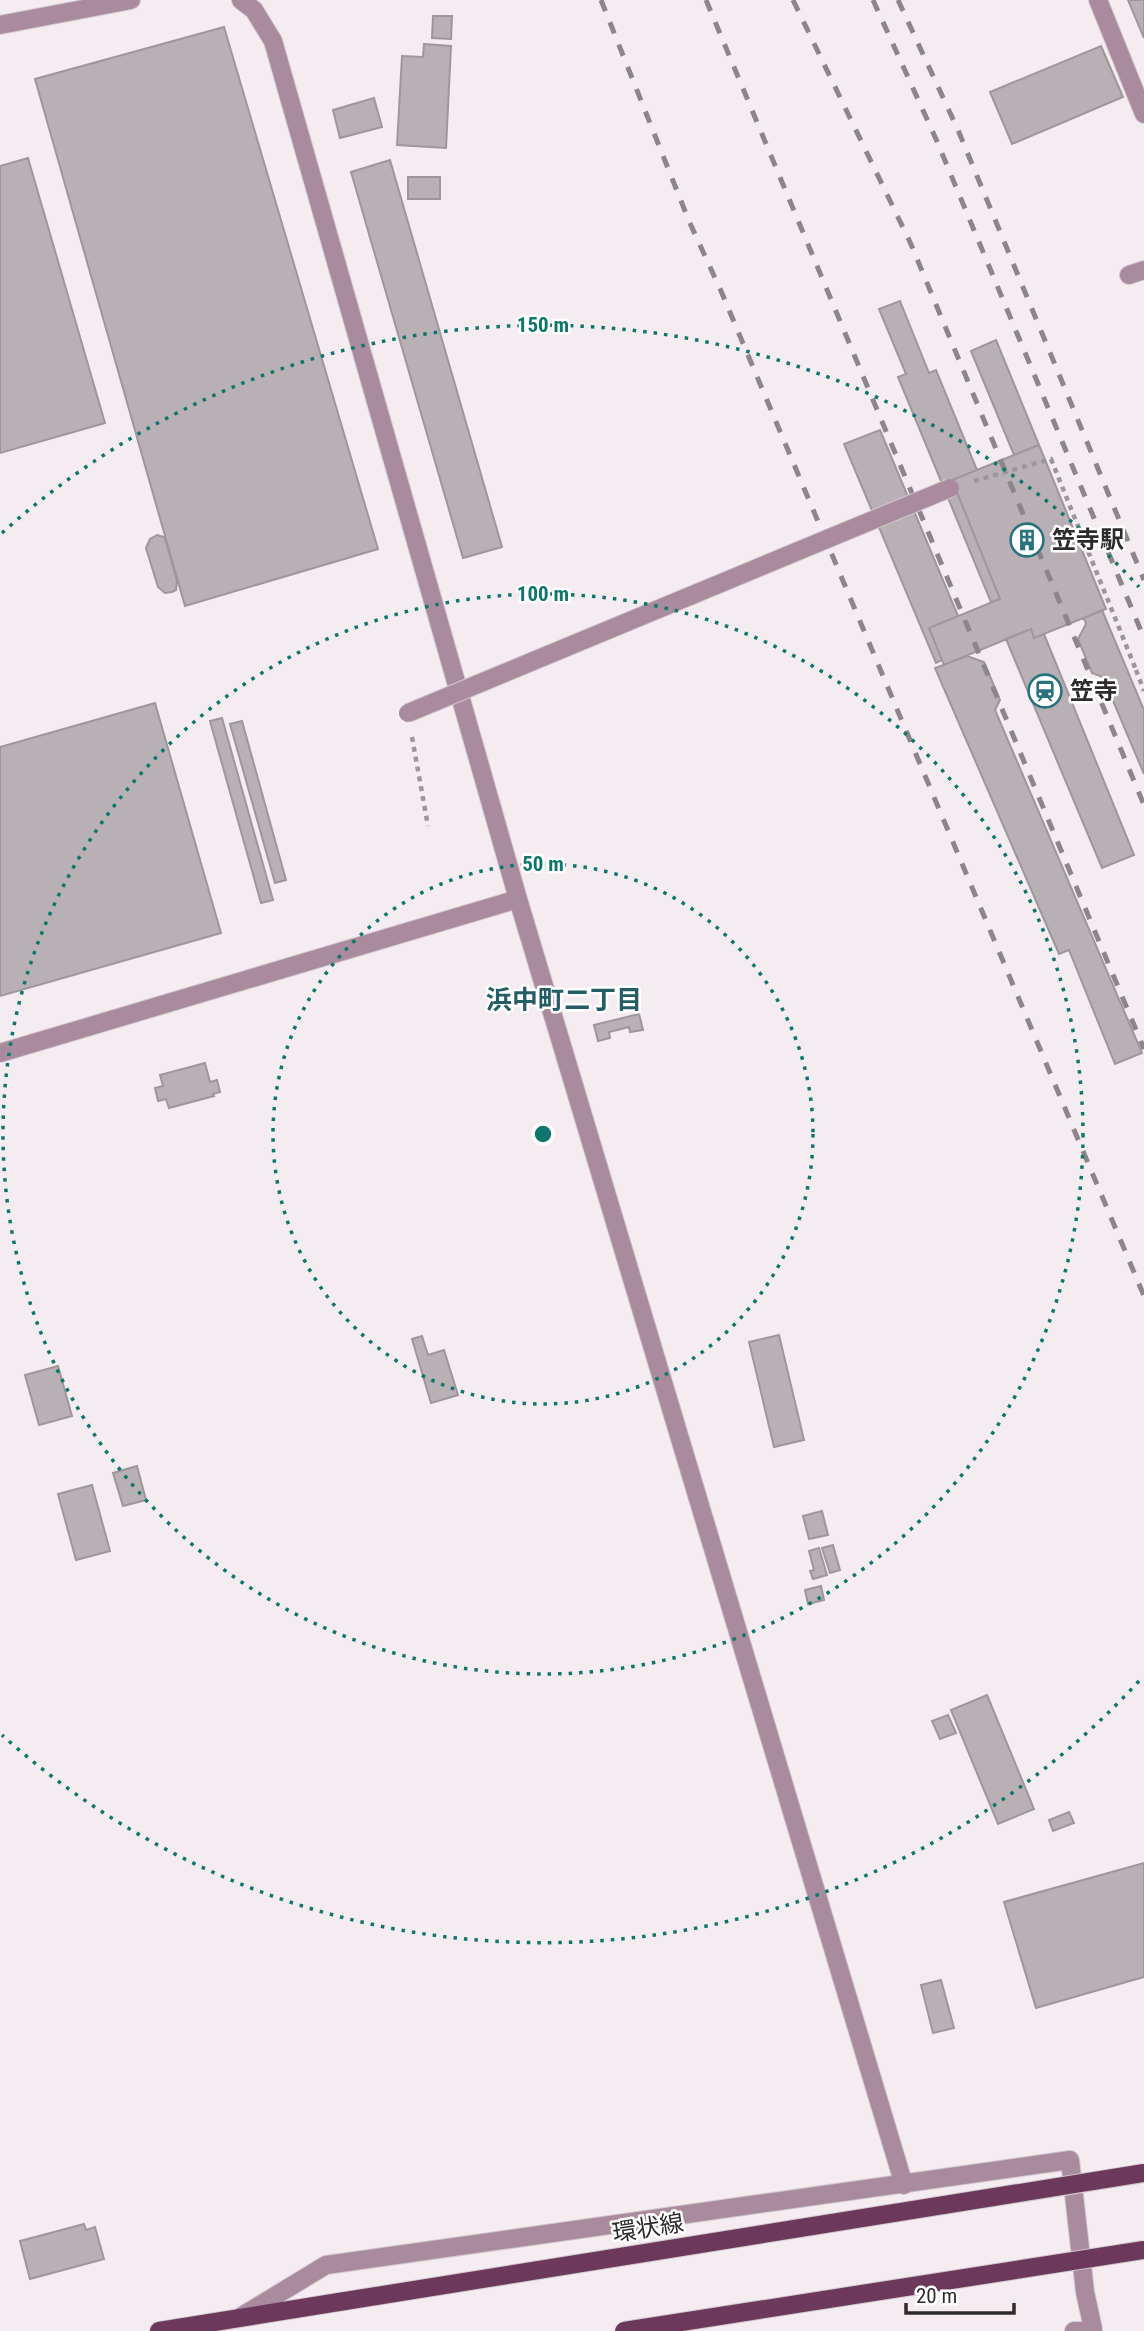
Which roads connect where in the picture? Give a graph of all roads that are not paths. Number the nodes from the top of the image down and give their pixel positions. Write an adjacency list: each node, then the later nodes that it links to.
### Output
1 (131, 0): 4 (street)
2 (241, 0): 8 (street)
3 (1098, 0): 5 (street)
4 (0, 25)
5 (1144, 114)
6 (950, 488): 7 (street, bridge)
7 (408, 712)
8 (518, 900): 9 (street); 11 (street)
9 (0, 1053)
10 (1144, 2174): 13 (main road, 環状線, bridge)
11 (904, 2185): 13 (street); 16 (street)
12 (1144, 2250): 15 (main road, bridge)
13 (242, 2316): 14 (main road, 環状線)
14 (159, 2331)
15 (624, 2331)
16 (1074, 2331)

